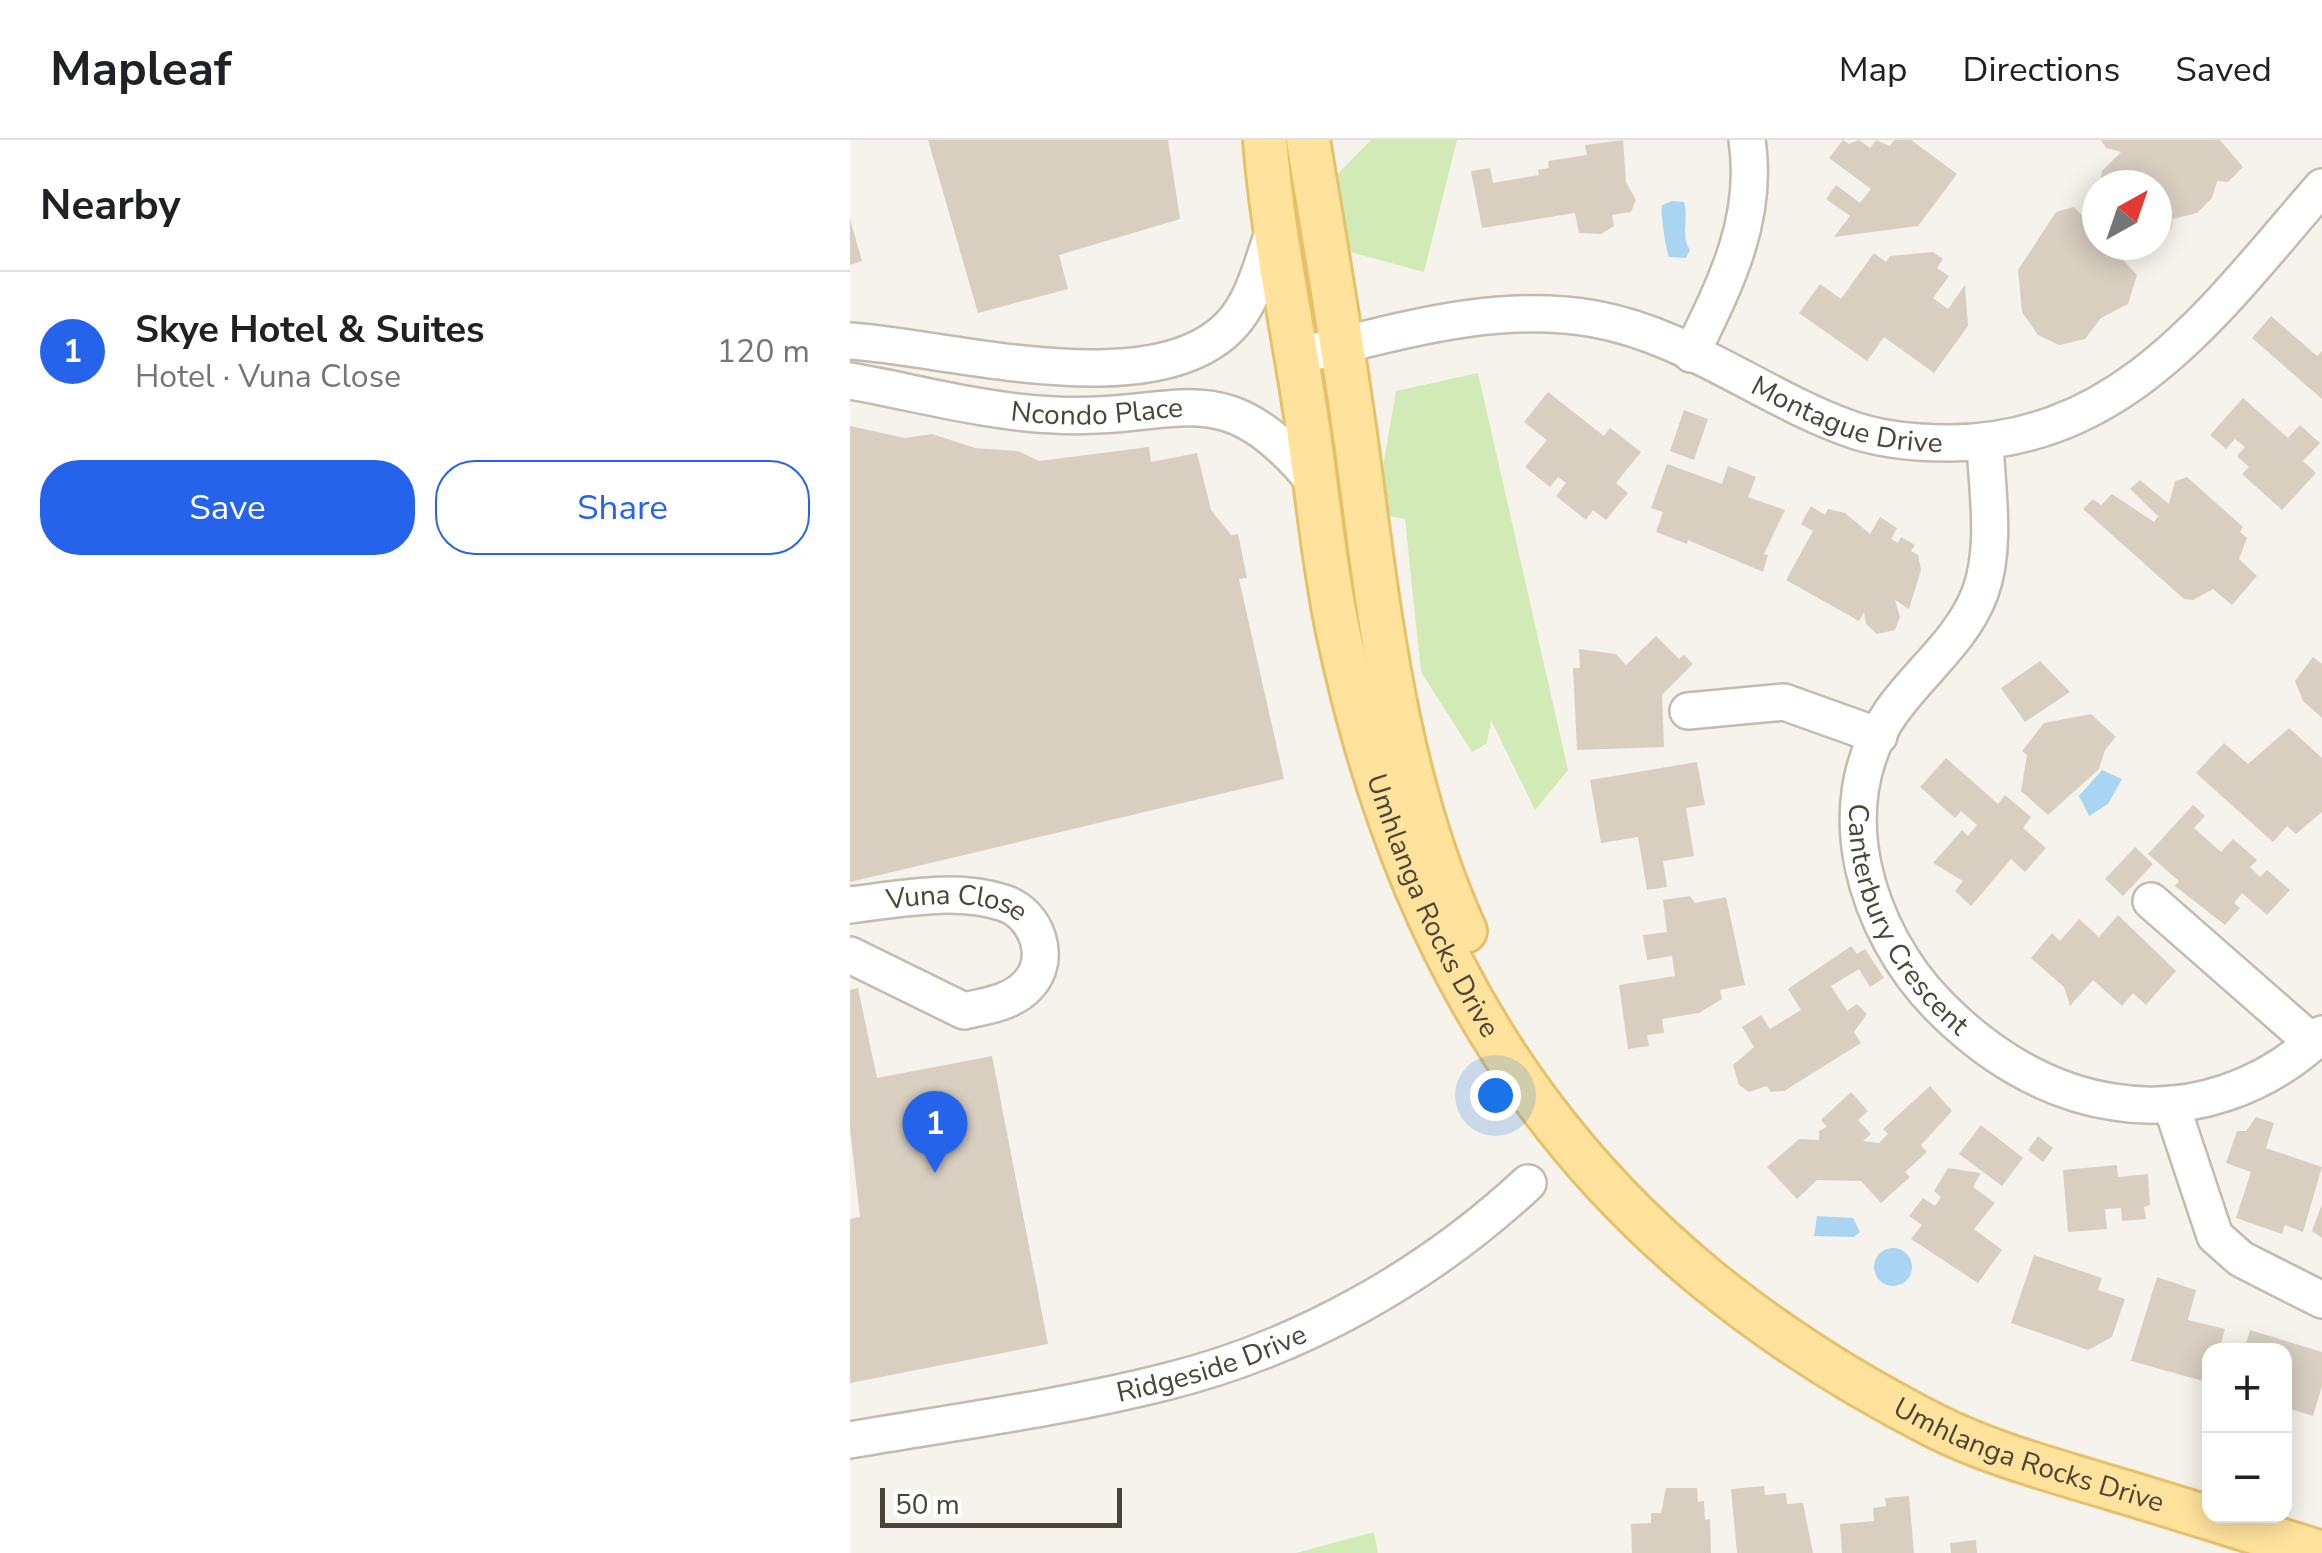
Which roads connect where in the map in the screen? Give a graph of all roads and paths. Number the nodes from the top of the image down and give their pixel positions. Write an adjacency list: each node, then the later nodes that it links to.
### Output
1 (1265, 140): 5 (main road, Umhlanga Rocks Drive)
2 (1308, 140): 7 (main road, Umhlanga Rocks Drive)
3 (1747, 140): 8 (street)
4 (2322, 187): 11 (street, Montague Drive)
5 (1272, 233): 6 (street, Ncondo Place); 9 (main road, Umhlanga Rocks Drive)
6 (850, 340)
7 (1343, 345): 8 (street, Montague Drive); 9 (street, Montague Drive); 23 (main road, Umhlanga Rocks Drive)
8 (1692, 354): 11 (street, Montague Drive)
9 (1297, 356): 12 (main road, Umhlanga Rocks Drive)
10 (850, 381): 12 (street, Ncondo Place)
11 (1986, 442): 14 (street, Canterbury Crescent)
12 (1316, 484): 26 (main road, Umhlanga Rocks Drive)
13 (1688, 711): 14 (street)
14 (1880, 736): 19 (street, Canterbury Crescent)
15 (2151, 901): 18 (street)
16 (850, 906): 17 (street, Vuna Close)
17 (850, 955)
18 (2318, 1038): 19 (street, Canterbury Crescent)
19 (2171, 1104): 21 (street)
20 (1528, 1183): 22 (street, Ridgeside Drive)
21 (2322, 1300)
22 (850, 1440)
23 (2202, 1490)
24 (2292, 1517): 25 (main road)
25 (2322, 1526)
26 (2322, 1553)

